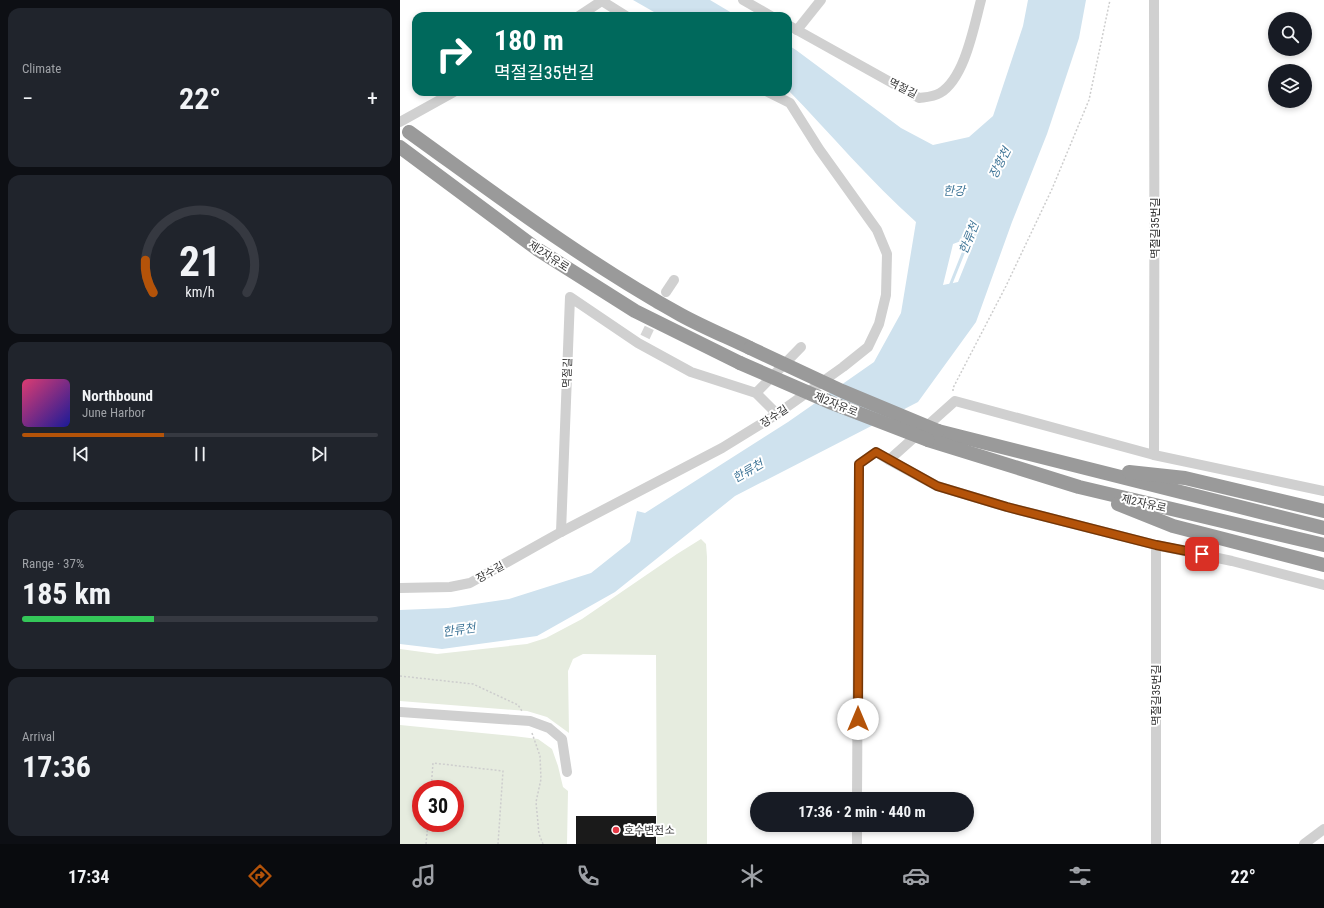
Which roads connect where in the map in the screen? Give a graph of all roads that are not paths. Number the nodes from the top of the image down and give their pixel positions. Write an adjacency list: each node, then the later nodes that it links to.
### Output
1 (603, 0): 6 (street); 7 (street)
2 (743, 0): 8 (street)
3 (821, 0): 10 (street)
4 (981, 0): 10 (street, 멱절길)
5 (1154, 0): 21 (street, 멱절길35번길)
6 (585, 12)
7 (620, 12)
8 (764, 12)
9 (792, 27): 10 (street, 멱절길)
10 (797, 30)
11 (448, 96): 13 (street)
12 (776, 96): 19 (street, 장수길)
13 (404, 127): 20 (highway, 제2자유로, bridge)
14 (400, 147): 20 (highway, 제2자유로, bridge)
15 (674, 280): 16 (street)
16 (666, 292)
17 (801, 347): 18 (street)
18 (756, 393): 19 (street); 28 (street, 멱절길)
19 (777, 414): 28 (street, 장수길)
20 (933, 436): 23 (highway); 24 (highway, 제2자유로)
21 (1154, 455): 22 (street); 25 (street)
22 (889, 460): 29 (street); 36 (street)
23 (1079, 467): 26 (highway); 27 (highway)
24 (1079, 488): 30 (highway, 제2자유로); 31 (highway)
25 (1324, 491)
26 (1324, 511)
27 (1324, 528)
28 (561, 532): 33 (street, 장수길)
29 (1156, 545): 32 (street); 40 (street, 멱절길35번길)
30 (1324, 545)
31 (1324, 565)
32 (1324, 585)
33 (400, 588)
34 (400, 712): 35 (street)
35 (567, 772)
36 (857, 792)
37 (1324, 829): 41 (street)
38 (857, 832): 39 (street)
39 (857, 844)
40 (1156, 844)
41 (1304, 844)

